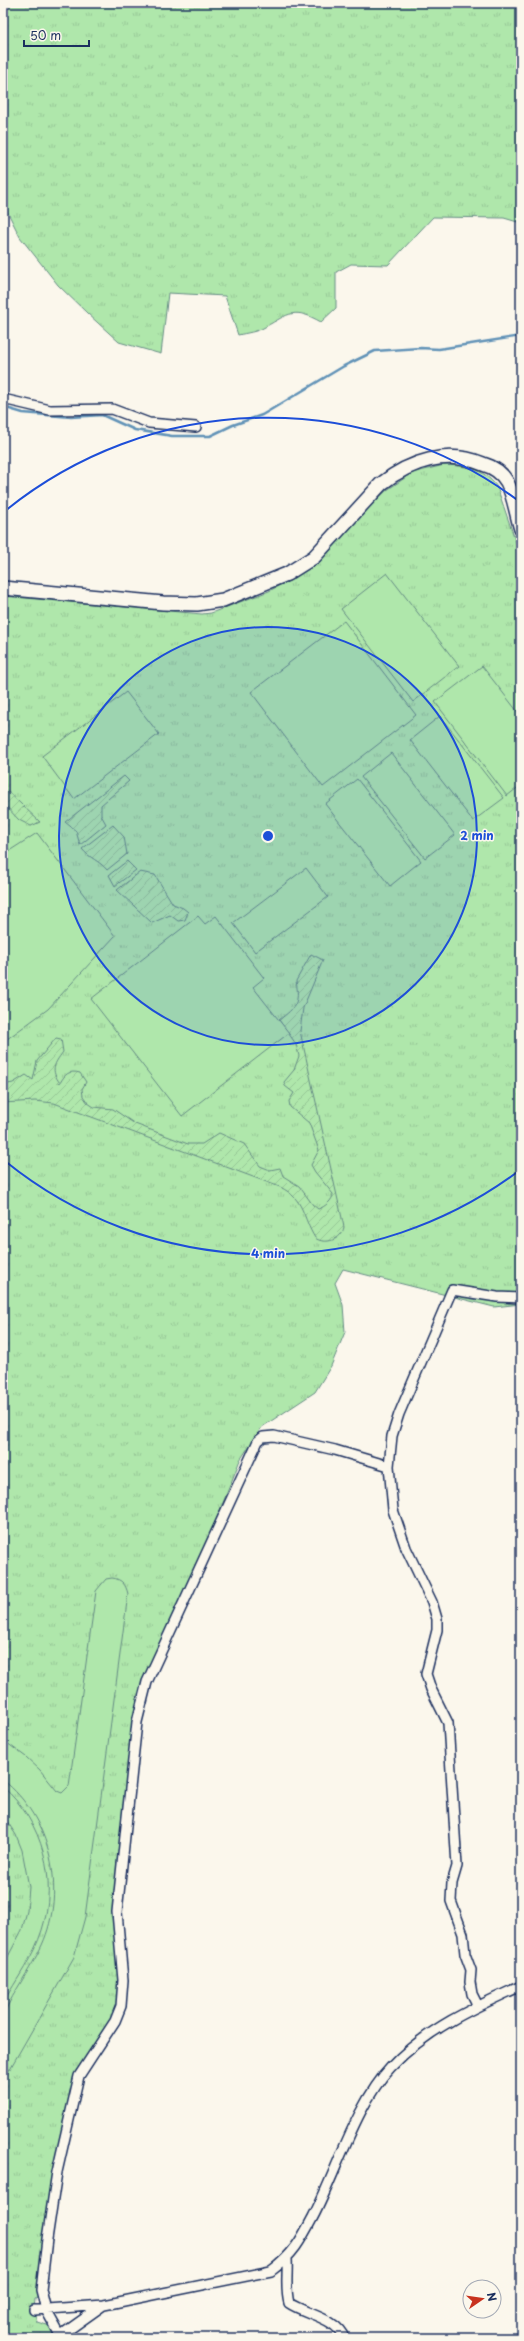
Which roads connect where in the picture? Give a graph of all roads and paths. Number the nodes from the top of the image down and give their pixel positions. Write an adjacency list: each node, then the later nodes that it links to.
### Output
1 (3, 399): 2 (street)
2 (196, 427)
3 (521, 529): 4 (main road)
4 (3, 588)
5 (521, 1298): 6 (street)
6 (389, 1466): 8 (street); 12 (street)
7 (521, 1986): 8 (street)
8 (478, 2006): 9 (street)
9 (287, 2259): 10 (street); 14 (street)
10 (104, 2305): 12 (street); 13 (street)
11 (34, 2310): 12 (street)
12 (46, 2310): 13 (street)
13 (58, 2336)
14 (344, 2338)

